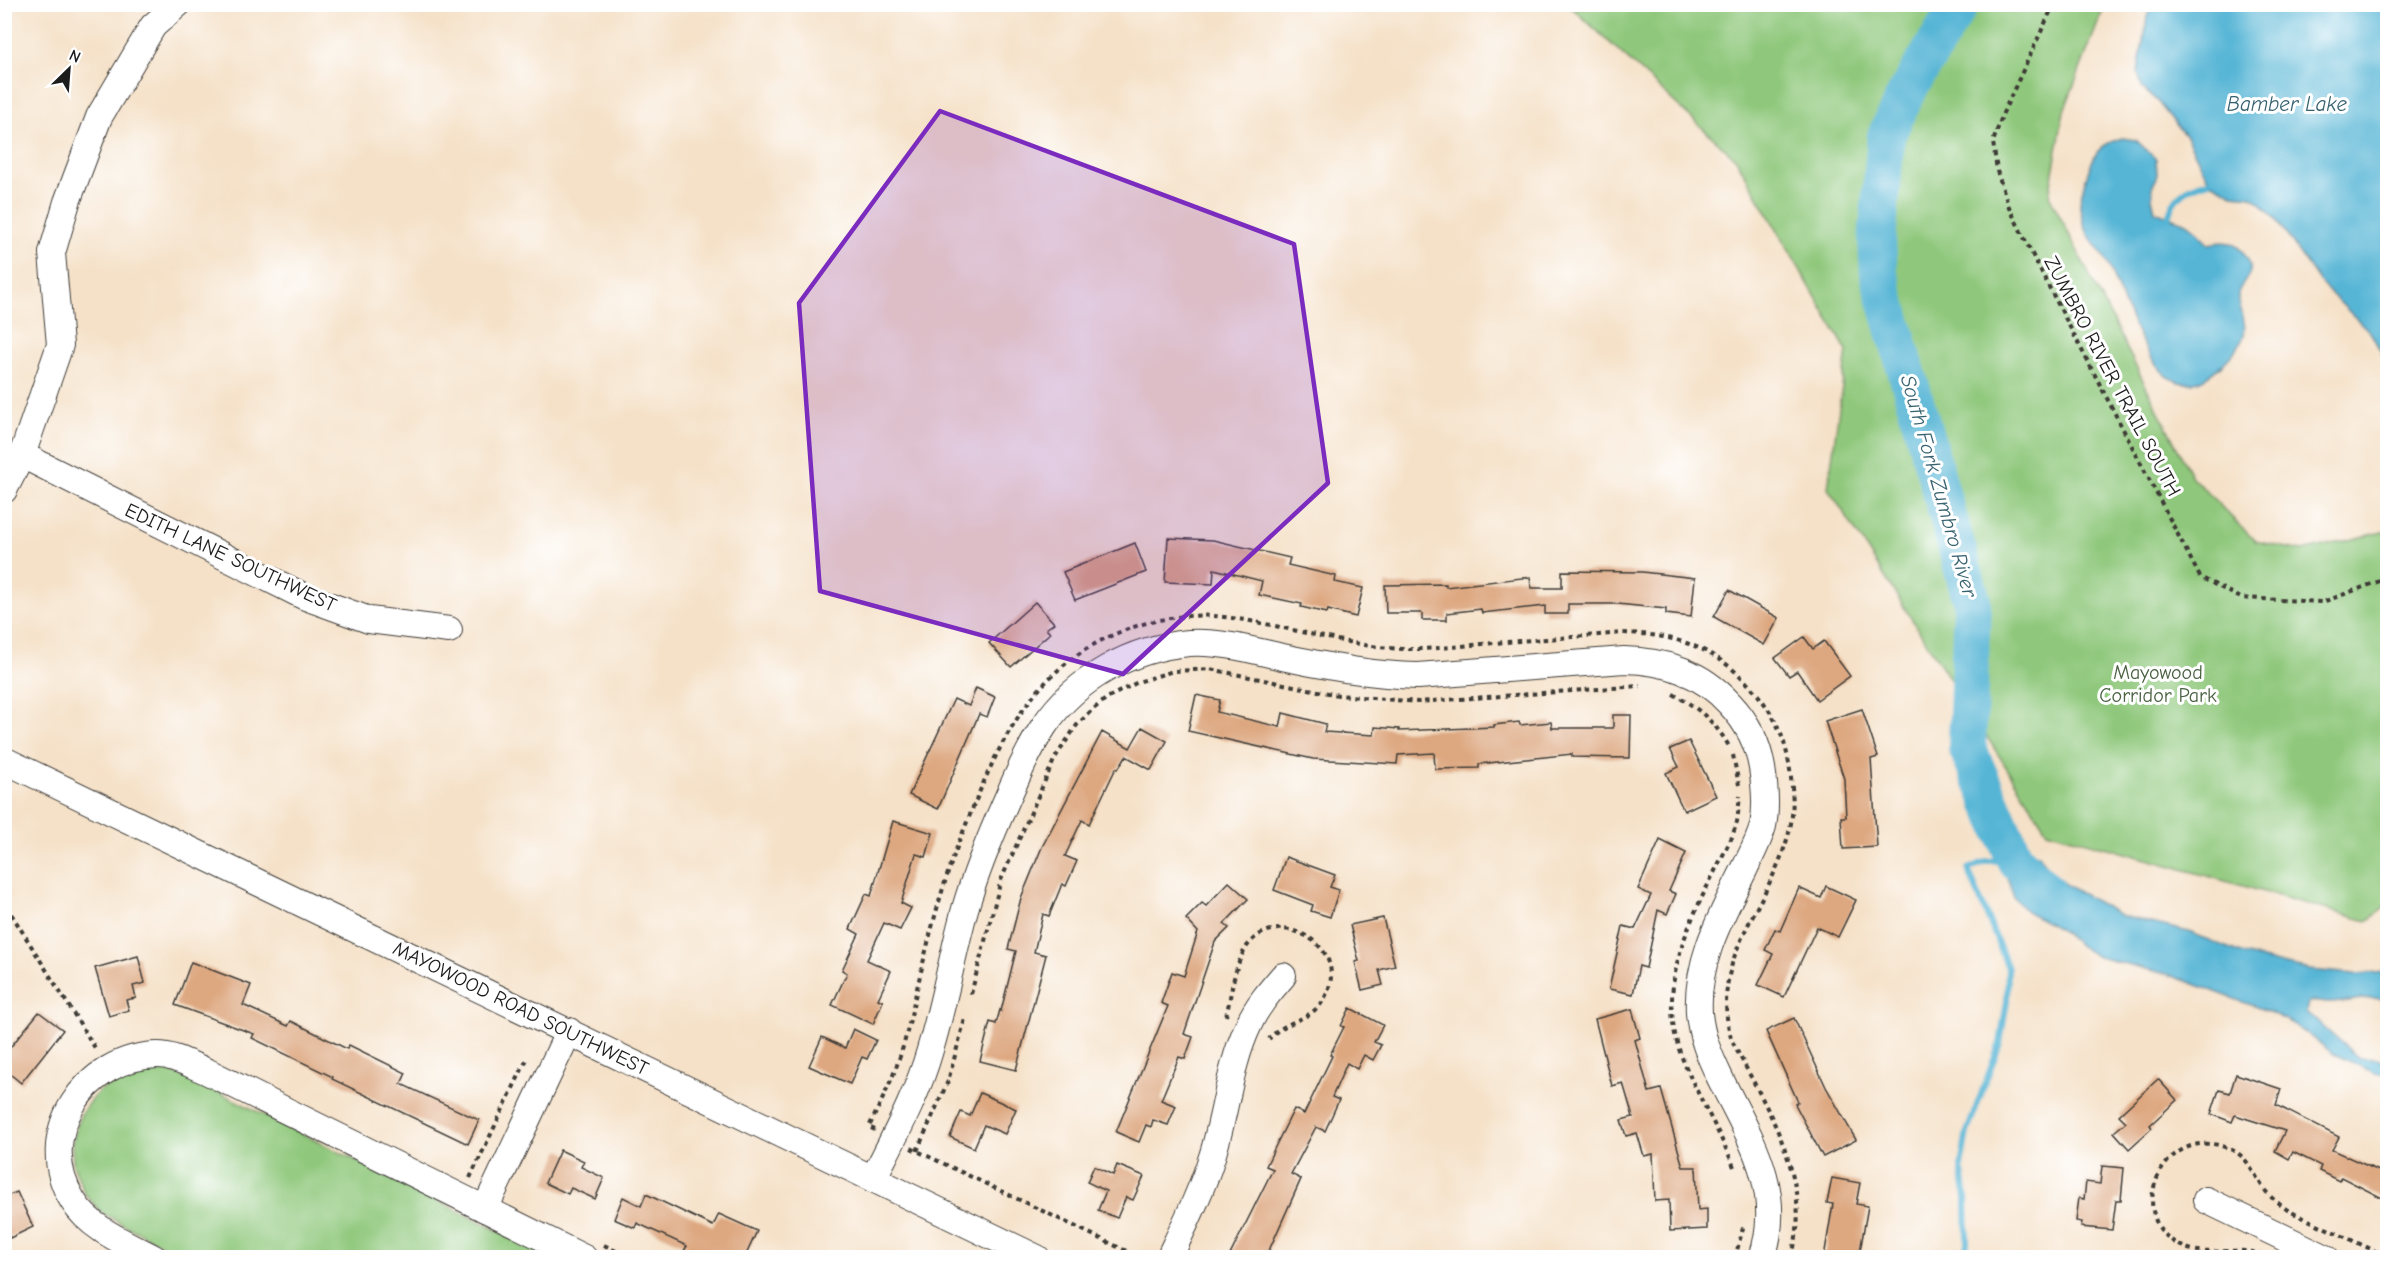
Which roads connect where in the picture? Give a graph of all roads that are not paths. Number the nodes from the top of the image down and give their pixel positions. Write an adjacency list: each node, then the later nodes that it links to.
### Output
1 (178, 4): 2 (street)
2 (22, 455): 3 (street); 4 (street, EDITH LANE SOUTHWEST)
3 (4, 490)
4 (448, 630)
5 (4, 760): 7 (street, MAYOWOOD ROAD SOUTHWEST)
6 (1283, 976): 14 (street)
7 (569, 1031): 8 (street, MAYOWOOD ROAD SOUTHWEST); 10 (street)
8 (873, 1179): 13 (street, MAYOWOOD ROAD SOUTHWEST); 15 (street)
9 (2205, 1200): 16 (street)
10 (485, 1209): 11 (street); 12 (street)
11 (154, 1257)
12 (584, 1257)
13 (1037, 1257)
14 (1169, 1257)
15 (1762, 1257)
16 (2326, 1257)

